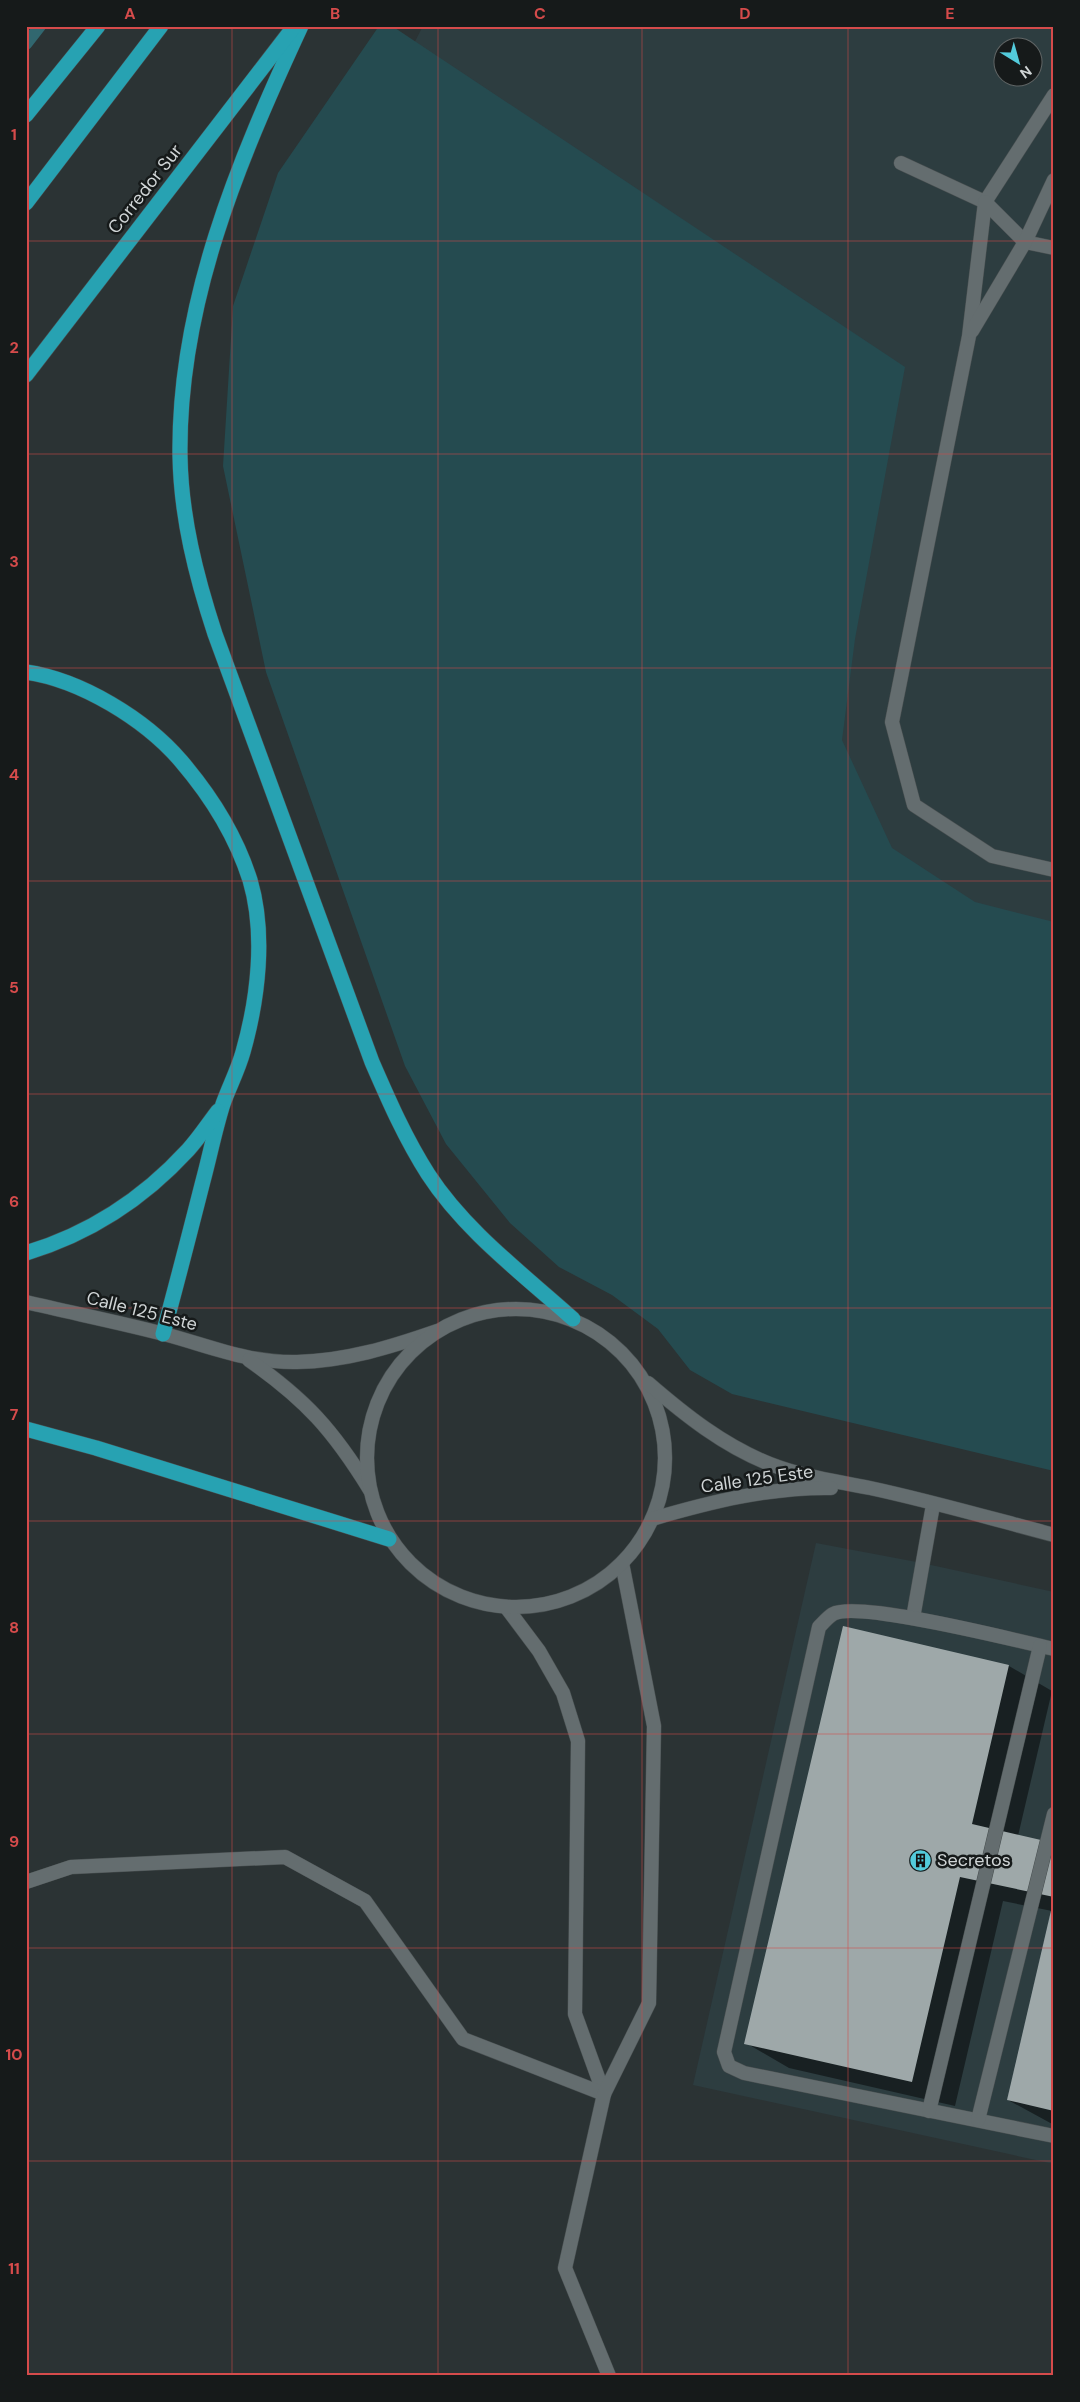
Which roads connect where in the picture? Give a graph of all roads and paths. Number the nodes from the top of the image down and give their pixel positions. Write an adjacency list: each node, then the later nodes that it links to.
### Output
1 (98, 26): 6 (highway)
2 (161, 26): 10 (highway)
3 (294, 26): 14 (highway, Corredor Sur)
4 (301, 26): 20 (highway)
5 (1054, 95): 9 (street)
6 (26, 115)
7 (900, 163): 9 (street)
8 (1054, 180): 11 (street)
9 (985, 202): 11 (street); 13 (street)
10 (26, 203)
11 (1025, 242): 12 (street); 13 (street)
12 (1054, 248)
13 (969, 336): 16 (street)
14 (26, 375)
15 (26, 672): 17 (highway)
16 (1054, 870)
17 (224, 1104): 18 (highway); 22 (highway)
18 (26, 1253)
19 (26, 1302): 22 (street, Calle 125 Este)
20 (573, 1319): 21 (street); 24 (street)
21 (437, 1331): 23 (street, Calle 125 Este); 27 (street)
22 (163, 1334): 23 (street, Calle 125 Este)
23 (248, 1359): 27 (street, Calle 125 Este)
24 (643, 1379): 26 (street, Calle 125 Este); 29 (street)
25 (26, 1428): 31 (highway)
26 (870, 1488): 28 (street, Calle 125 Este); 29 (street, Calle 125 Este)
27 (370, 1490): 31 (street)
28 (933, 1505): 30 (street, Calle 125 Este); 34 (street)
29 (652, 1519): 32 (street)
30 (1054, 1535)
31 (390, 1539): 33 (street)
32 (622, 1563): 33 (street); 38 (street)
33 (506, 1607): 38 (street)
34 (913, 1618): 35 (street); 39 (street)
35 (1047, 1647): 39 (street)
36 (1054, 1814): 40 (street)
37 (26, 1882): 38 (street)
38 (604, 2094): 42 (street)
39 (929, 2111): 40 (street)
40 (978, 2120): 41 (street)
41 (1054, 2136)
42 (609, 2376)

